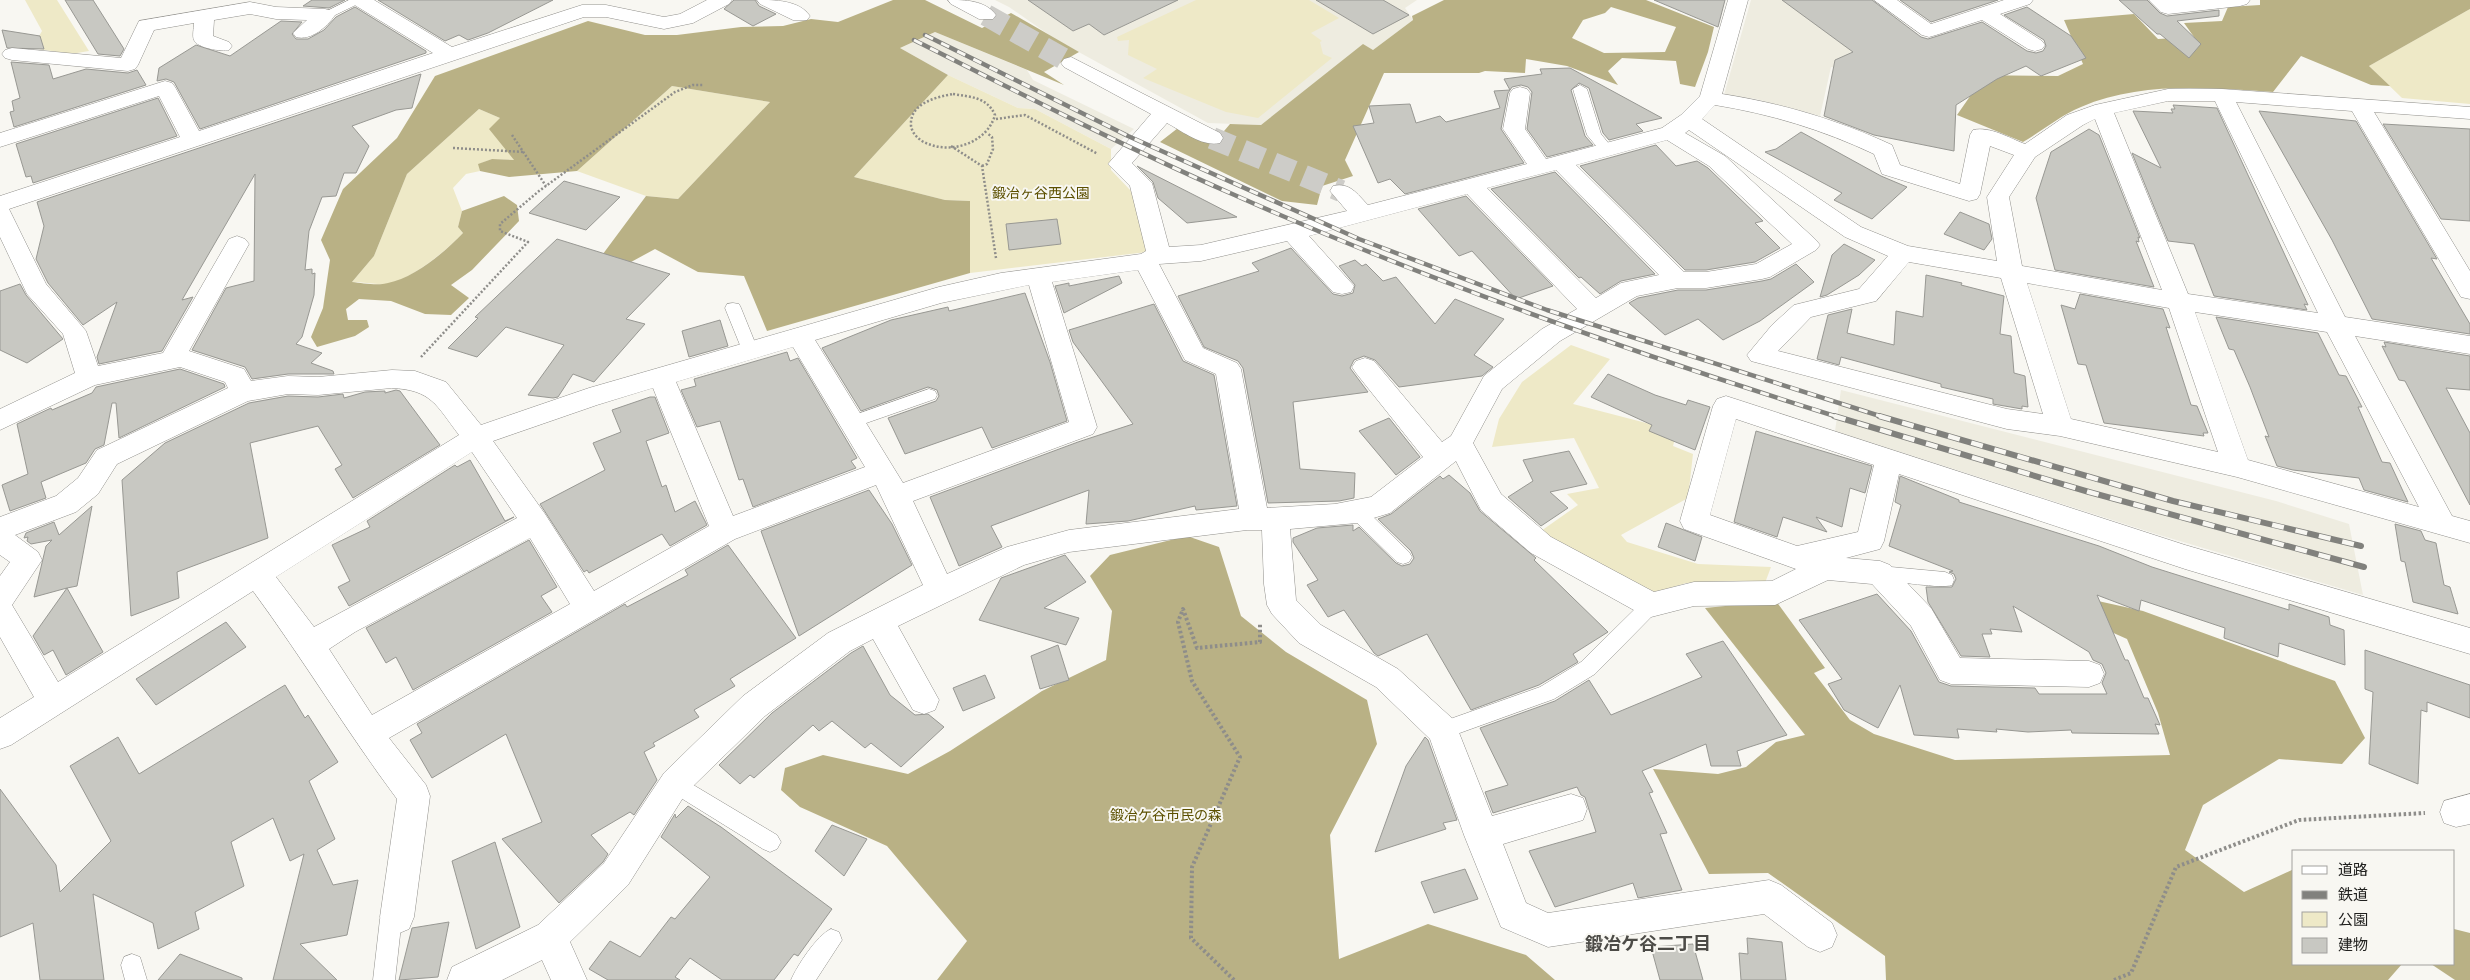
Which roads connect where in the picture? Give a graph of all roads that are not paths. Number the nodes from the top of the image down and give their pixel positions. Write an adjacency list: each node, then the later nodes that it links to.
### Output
1 (360, 0): 14 (lane); 20 (street)
2 (562, 0): 11 (street)
3 (722, 0): 11 (street)
4 (767, 0): 16 (street)
5 (958, 0): 15 (street)
6 (1738, 0): 26 (street)
7 (1884, 0): 12 (street)
8 (2023, 0): 12 (street)
9 (2159, 0): 10 (street)
10 (2240, 0)
11 (582, 11): 20 (street)
12 (1982, 12): 18 (street)
13 (205, 15): 14 (street); 19 (street); 21 (street)
14 (325, 15): 17 (street)
15 (986, 15)
16 (800, 16)
17 (304, 33)
18 (2029, 37)
19 (222, 46)
20 (450, 55): 35 (street)
21 (4, 57)
22 (1071, 63): 29 (street)
23 (1580, 89): 36 (lane)
24 (1520, 93): 38 (street)
25 (2222, 95): 27 (street); 28 (street); 56 (street)
26 (1710, 98): 31 (street); 37 (street)
27 (2360, 106): 30 (street); 52 (street)
28 (2102, 109): 37 (street); 53 (street)
29 (1164, 113): 33 (street); 47 (street)
30 (2470, 113)
31 (1689, 120): 32 (street); 46 (street)
32 (1670, 133): 36 (street); 50 (street)
33 (1212, 138)
34 (0, 140): 35 (street)
35 (193, 140): 41 (street)
36 (1607, 150): 38 (street)
37 (2028, 152): 48 (street)
38 (1551, 165): 39 (street); 50 (street)
39 (1470, 184): 43 (street); 55 (street)
40 (1341, 192): 43 (street)
41 (0, 204)
42 (0, 212): 62 (street)
43 (1363, 214): 44 (street)
44 (1292, 232): 47 (street); 51 (street)
45 (236, 244): 60 (street)
46 (1903, 253): 48 (street); 68 (street)
47 (1152, 258): 49 (street); 75 (street)
48 (2011, 271): 53 (street); 68 (street)
49 (1038, 275): 57 (street); 73 (street)
50 (1678, 280): 55 (street)
51 (1342, 286)
52 (2470, 291)
53 (2179, 301): 56 (street); 72 (street)
54 (733, 308): 59 (lane)
55 (1593, 310): 70 (street)
56 (2335, 323): 58 (street); 77 (street)
57 (799, 335): 59 (street); 67 (street)
58 (2470, 345)
59 (750, 350): 63 (street)
60 (171, 360): 62 (street); 64 (street)
61 (1366, 367): 70 (street)
62 (89, 377): 66 (street)
63 (662, 378): 69 (street); 79 (street)
64 (243, 392): 69 (street); 78 (street)
65 (929, 395): 67 (lane)
66 (0, 420)
67 (852, 422): 73 (street)
68 (2060, 426): 72 (street)
69 (476, 437): 76 (street); 84 (street)
70 (1450, 451): 74 (street); 88 (street)
71 (1889, 458): 71 (street); 92 (street)
72 (2237, 467): 77 (street)
73 (889, 484): 79 (street); 86 (street)
74 (1357, 512): 75 (street); 82 (lane)
75 (1265, 519): 86 (street); 97 (street)
76 (535, 522): 89 (street); 93 (street)
77 (2443, 524): 80 (street)
78 (0, 529)
79 (725, 530): 89 (street)
80 (2470, 532)
81 (0, 539): 87 (street)
82 (1403, 558)
83 (1880, 573): 85 (lane); 88 (street); 94 (street)
84 (257, 574): 93 (street); 96 (street)
85 (1945, 580)
86 (940, 590): 91 (street)
87 (0, 599)
88 (1651, 606): 97 (lane)
89 (589, 609): 98 (street)
90 (0, 610): 96 (street)
91 (879, 621): 95 (street); 100 (street)
92 (2470, 641)
93 (310, 645): 98 (street)
94 (2089, 674)
95 (924, 700)
96 (52, 701): 99 (street)
97 (1443, 730): 102 (street)
98 (367, 734): 104 (street)
99 (0, 736)
100 (675, 783): 103 (lane); 106 (street)
101 (1571, 809): 102 (street)
102 (1481, 834): 105 (street)
103 (770, 842)
104 (397, 917): 108 (lane)
105 (1820, 935)
106 (550, 937): 109 (street); 110 (street)
107 (831, 940): 111 (lane)
108 (384, 980)
109 (465, 980)
110 (569, 980)
111 (802, 980)

